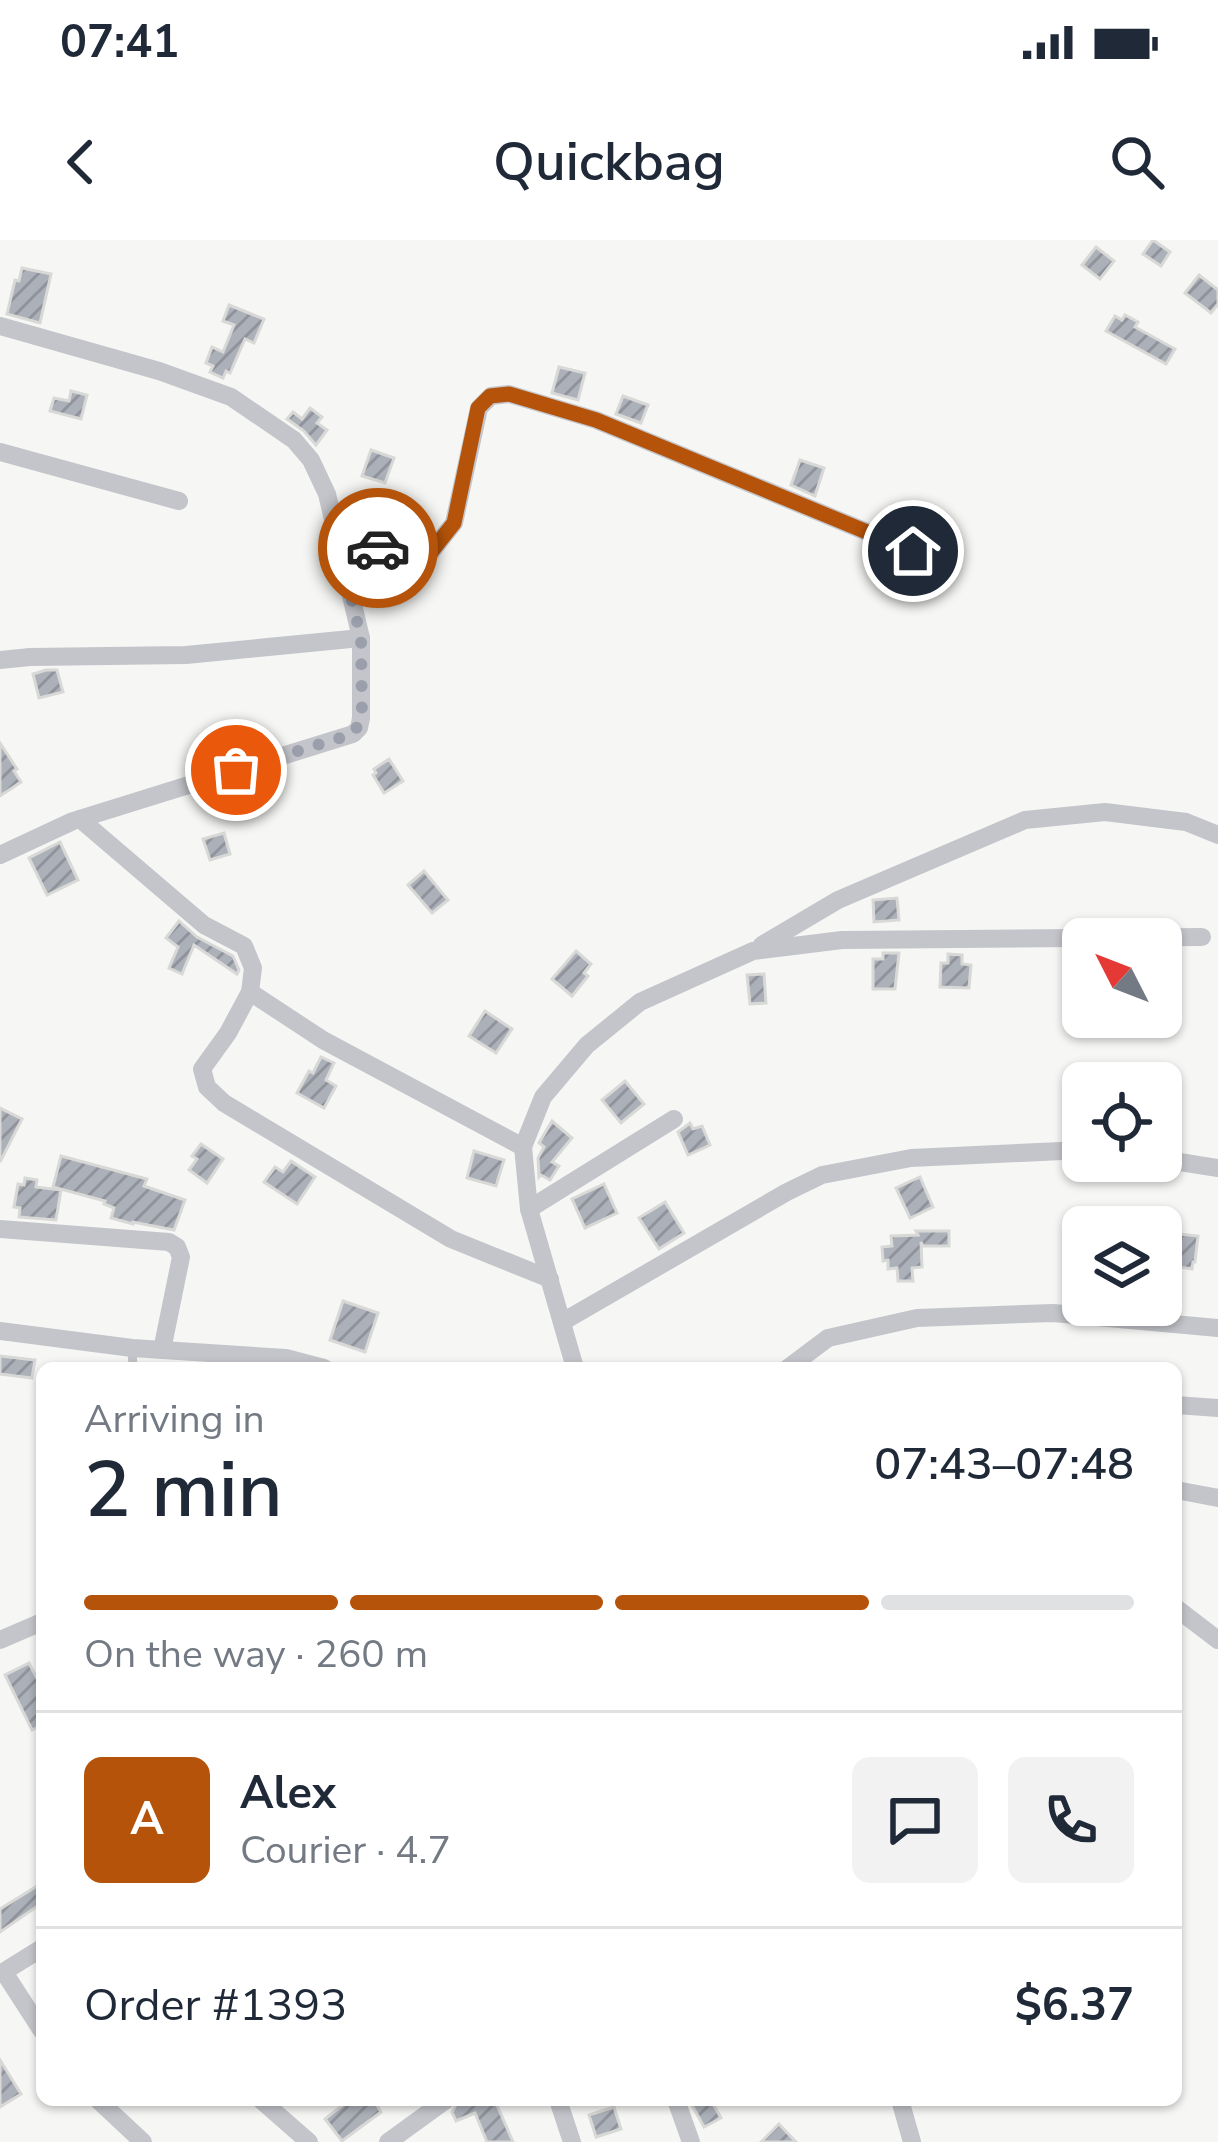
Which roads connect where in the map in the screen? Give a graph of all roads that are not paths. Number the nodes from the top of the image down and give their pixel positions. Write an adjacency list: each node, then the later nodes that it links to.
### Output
1 (0, 326): 4 (street)
2 (0, 452): 3 (street)
3 (178, 501)
4 (337, 538): 5 (street); 6 (street)
5 (913, 551)
6 (361, 638): 7 (street); 8 (street)
7 (0, 661)
8 (80, 819): 10 (street); 13 (street)
9 (1218, 835): 12 (street)
10 (0, 855)
11 (1202, 937): 12 (street)
12 (752, 951): 15 (street)
13 (250, 992): 15 (street); 21 (street)
14 (674, 1119): 19 (street)
15 (524, 1147): 19 (street)
16 (1062, 1151): 22 (street)
17 (1182, 1162): 18 (street)
18 (1218, 1168)
19 (529, 1209): 21 (street)
20 (0, 1229): 25 (street)
21 (550, 1279): 22 (street)
22 (564, 1322): 28 (street)
23 (1218, 1328): 29 (street)
24 (0, 1330): 26 (street)
25 (162, 1350): 26 (street); 27 (street)
26 (132, 1358)
27 (301, 1362)
28 (574, 1362)
29 (796, 1362)
30 (1182, 1405): 31 (street)
31 (1218, 1408)
32 (1182, 1491): 33 (street)
33 (1218, 1498)
34 (1182, 1613): 37 (street)
35 (36, 1625): 36 (street)
36 (0, 1640)
37 (1218, 1640)
38 (36, 1952): 39 (street)
39 (2, 1972): 40 (street)
40 (36, 2022)
41 (104, 2106): 47 (street)
42 (268, 2106): 48 (street)
43 (430, 2106): 49 (street)
44 (560, 2106): 50 (street)
45 (678, 2106): 51 (street)
46 (902, 2106): 52 (street)
47 (142, 2142)
48 (309, 2142)
49 (388, 2142)
50 (572, 2142)
51 (691, 2142)
52 (912, 2142)

